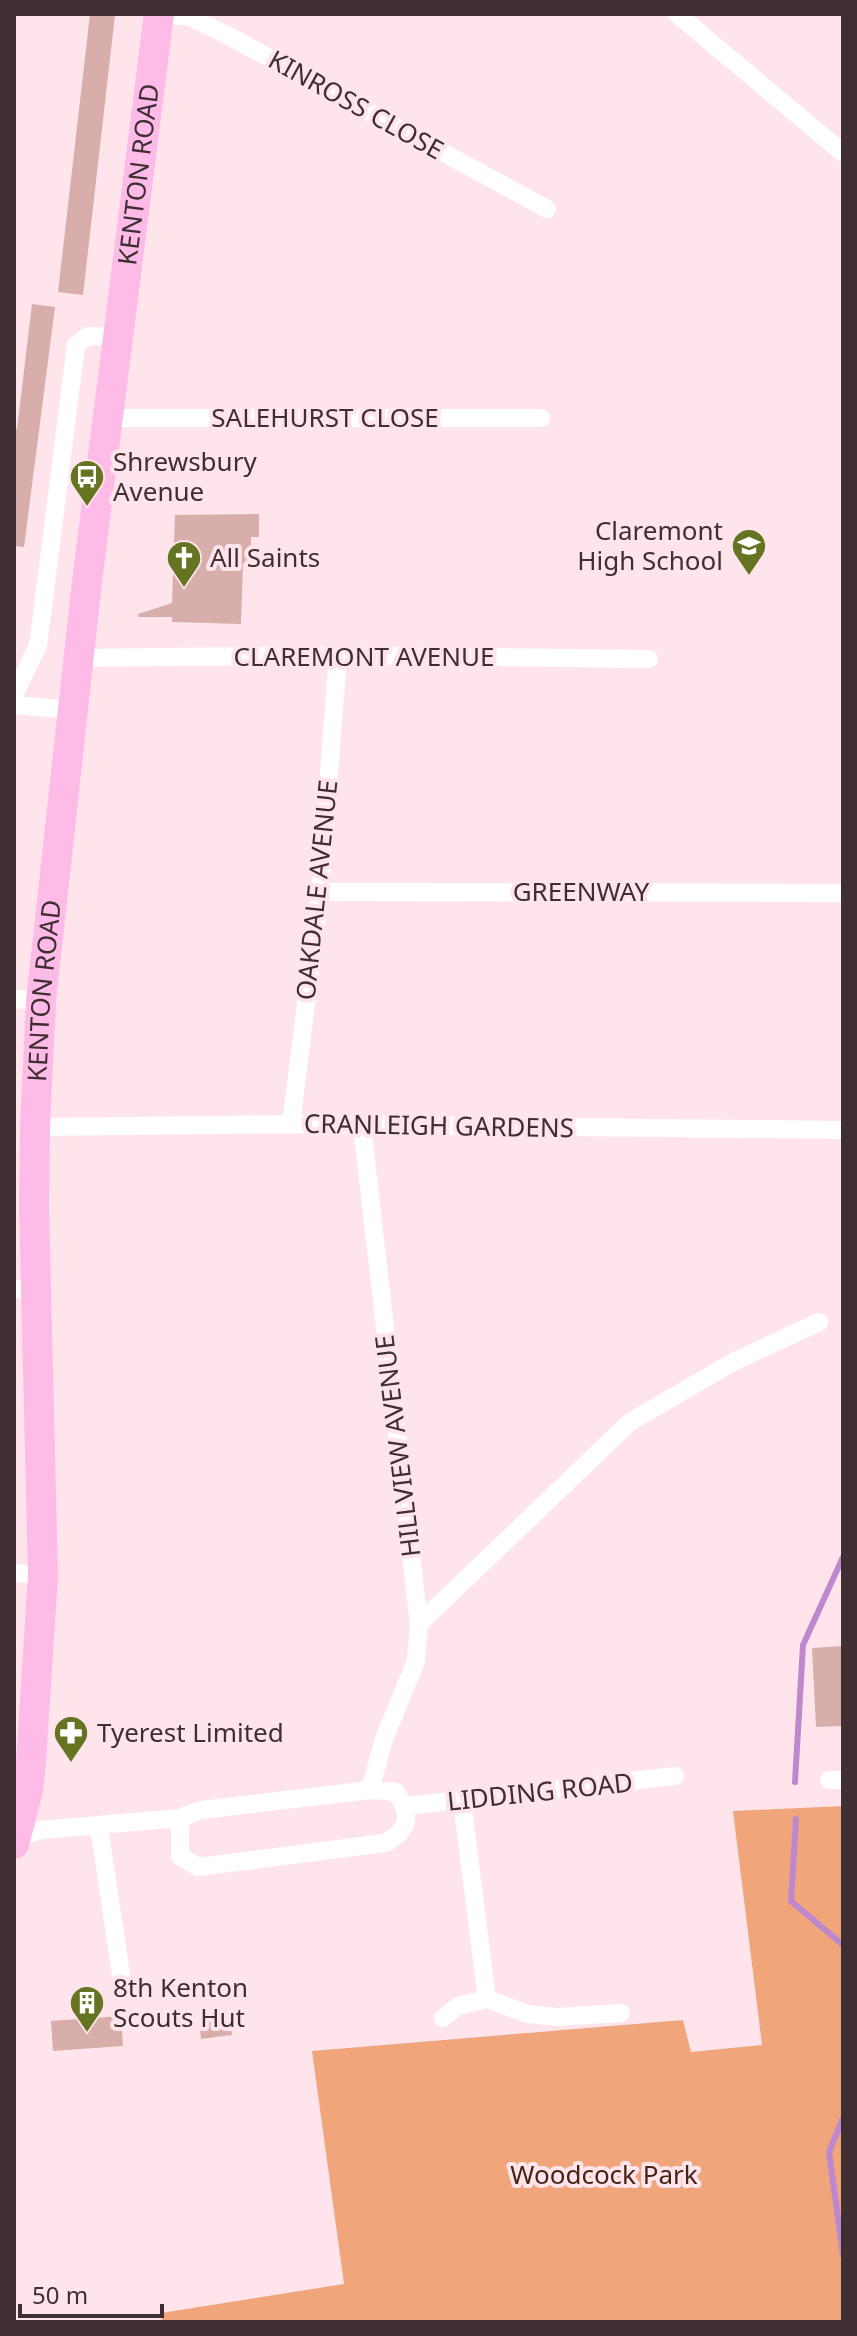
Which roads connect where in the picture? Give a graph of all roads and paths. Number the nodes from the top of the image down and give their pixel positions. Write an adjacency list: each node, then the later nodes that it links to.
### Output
1 (160, 14): 4 (street, KINROSS CLOSE); 5 (main road, KENTON ROAD)
2 (677, 14): 3 (street)
3 (843, 153)
4 (547, 209)
5 (119, 337): 6 (main road, KENTON ROAD); 11 (street)
6 (109, 418): 7 (street, SALEHURST CLOSE); 9 (main road, KENTON ROAD)
7 (541, 418)
8 (338, 655): 9 (street, CLAREMONT AVENUE); 10 (street, CLAREMONT AVENUE); 14 (street, OAKDALE AVENUE)
9 (79, 658): 13 (main road, KENTON ROAD)
10 (649, 659)
11 (14, 695)
12 (14, 705): 13 (street)
13 (73, 710): 16 (main road, KENTON ROAD)
14 (320, 892): 15 (street, GREENWAY); 17 (street, OAKDALE AVENUE)
15 (843, 893)
16 (27, 1000): 19 (main road, KENTON ROAD)
17 (291, 1124): 18 (street, CRANLEIGH GARDENS); 19 (street, CRANLEIGH GARDENS)
18 (362, 1126): 20 (street, CRANLEIGH GARDENS); 24 (street, HILLVIEW AVENUE)
19 (35, 1127): 21 (main road, KENTON ROAD)
20 (843, 1130)
21 (25, 1289): 23 (main road, KENTON ROAD)
22 (819, 1322): 24 (street)
23 (28, 1574): 32 (main road, KENTON ROAD)
24 (419, 1624): 25 (street, HILLVIEW AVENUE)
25 (380, 1761): 27 (street, HILLVIEW AVENUE); 28 (street)
26 (675, 1776): 29 (street, LIDDING ROAD)
27 (370, 1790): 28 (street, LIDDING ROAD); 30 (street, LIDDING ROAD)
28 (401, 1799): 29 (street, LIDDING ROAD); 30 (street)
29 (462, 1802): 34 (street)
30 (180, 1818): 31 (street, LIDDING ROAD)
31 (99, 1827): 32 (street, LIDDING ROAD); 33 (street)
32 (15, 1840)
33 (122, 1981)
34 (487, 1999): 35 (street); 36 (street)
35 (621, 2013)
36 (443, 2018)

